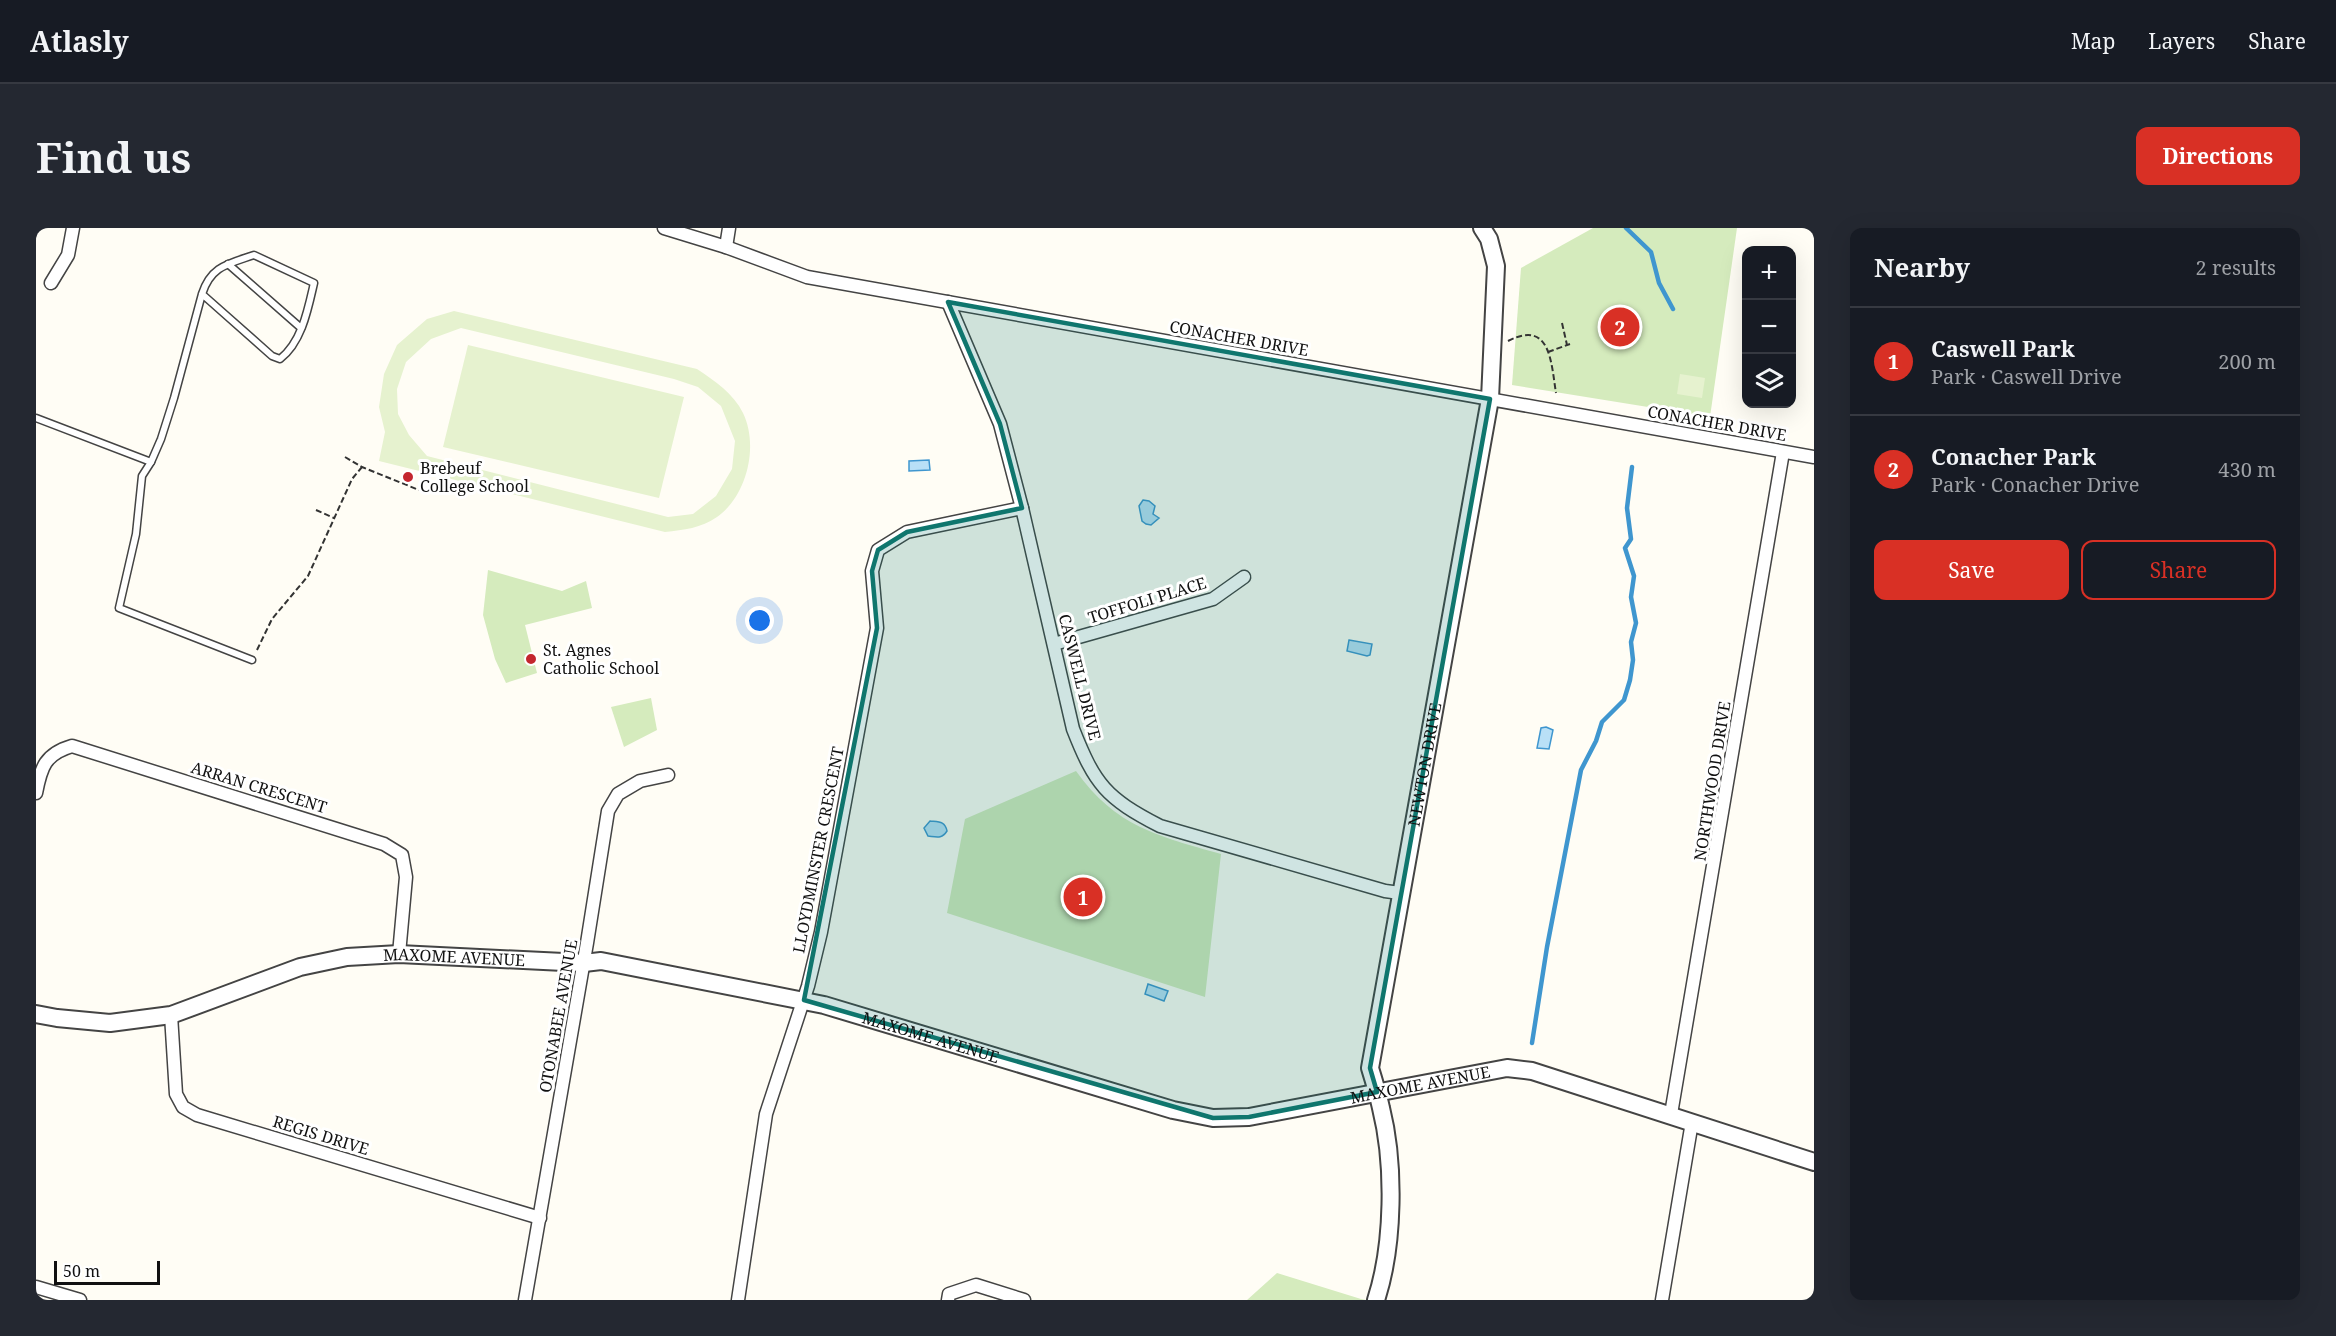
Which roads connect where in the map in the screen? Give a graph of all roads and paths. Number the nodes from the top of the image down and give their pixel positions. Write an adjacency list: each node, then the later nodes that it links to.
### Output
1 (73, 228): 7 (street)
2 (664, 228): 5 (street, CONACHER DRIVE)
3 (729, 228): 5 (street)
4 (1482, 228): 15 (street, NEWTON DRIVE)
5 (726, 247): 9 (street, CONACHER DRIVE)
6 (228, 264): 8 (lane); 11 (lane); 11 (lane)
7 (51, 283)
8 (202, 294): 11 (lane); 20 (lane)
9 (948, 302): 15 (street, CONACHER DRIVE); 23 (street, CASWELL DRIVE)
10 (1562, 323): 13 (path)
11 (301, 328)
12 (1505, 342): 13 (path)
13 (1548, 352): 14 (path)
14 (1557, 393)
15 (1490, 399): 17 (street, CONACHER DRIVE); 31 (street, NEWTON DRIVE)
16 (36, 418): 20 (lane)
17 (1783, 452): 19 (street, CONACHER DRIVE); 38 (street, NORTHWOOD DRIVE)
18 (345, 457): 21 (path)
19 (1814, 457)
20 (151, 462): 28 (lane)
21 (362, 467): 22 (path); 25 (path)
22 (419, 490)
23 (1022, 508): 27 (street, CASWELL DRIVE); 34 (street, LLOYDMINSTER CRESCENT)
24 (316, 510): 25 (path)
25 (334, 518): 28 (path)
26 (1244, 577): 27 (street, TOFFOLI PLACE)
27 (1054, 644): 31 (street, CASWELL DRIVE)
28 (252, 660)
29 (668, 775): 33 (street, OTONABEE AVENUE)
30 (36, 793): 32 (street, ARRAN CRESCENT)
31 (1400, 893): 37 (street, NEWTON DRIVE)
32 (399, 954): 33 (street, MAXOME AVENUE); 36 (street, MAXOME AVENUE)
33 (584, 963): 34 (street, MAXOME AVENUE); 41 (street, OTONABEE AVENUE)
34 (804, 1000): 37 (street, MAXOME AVENUE); 45 (street, LLOYDMINSTER CRESCENT)
35 (36, 1014): 36 (street, MAXOME AVENUE)
36 (171, 1015): 41 (street, REGIS DRIVE)
37 (1377, 1092): 38 (street, MAXOME AVENUE); 48 (street, NEWTON DRIVE)
38 (1671, 1114): 39 (street, MAXOME AVENUE)
39 (1692, 1122): 40 (street, MAXOME AVENUE); 49 (street)
40 (1814, 1162)
41 (540, 1218): 44 (street, OTONABEE AVENUE)
42 (36, 1287): 43 (street)
43 (80, 1300)
44 (525, 1300)
45 (738, 1300)
46 (948, 1300): 47 (street)
47 (1024, 1300)
48 (1376, 1300)
49 (1662, 1300)

